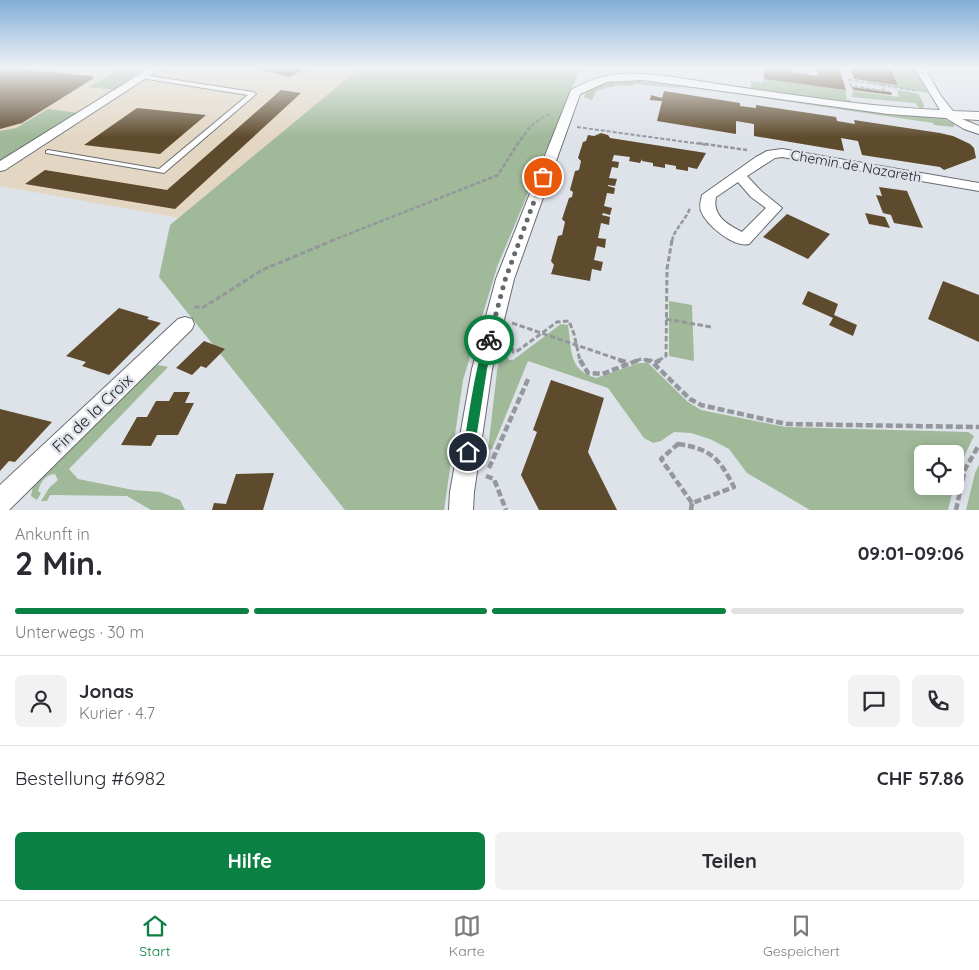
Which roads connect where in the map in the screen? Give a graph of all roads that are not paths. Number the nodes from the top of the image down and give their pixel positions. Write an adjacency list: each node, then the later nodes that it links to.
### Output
1 (121, 91): 10 (street)
2 (232, 91): 9 (lane)
3 (577, 91): 15 (street)
4 (739, 91): 6 (street)
5 (932, 91): 6 (street)
6 (950, 114): 7 (street); 8 (street)
7 (979, 116)
8 (979, 130)
9 (48, 152)
10 (0, 167)
11 (739, 175): 11 (street, Chemin de Nazareth); 12 (street, Chemin de Nazareth)
12 (979, 187)
13 (185, 324): 14 (street, Fin de la Croix)
14 (0, 502)
15 (461, 510)

